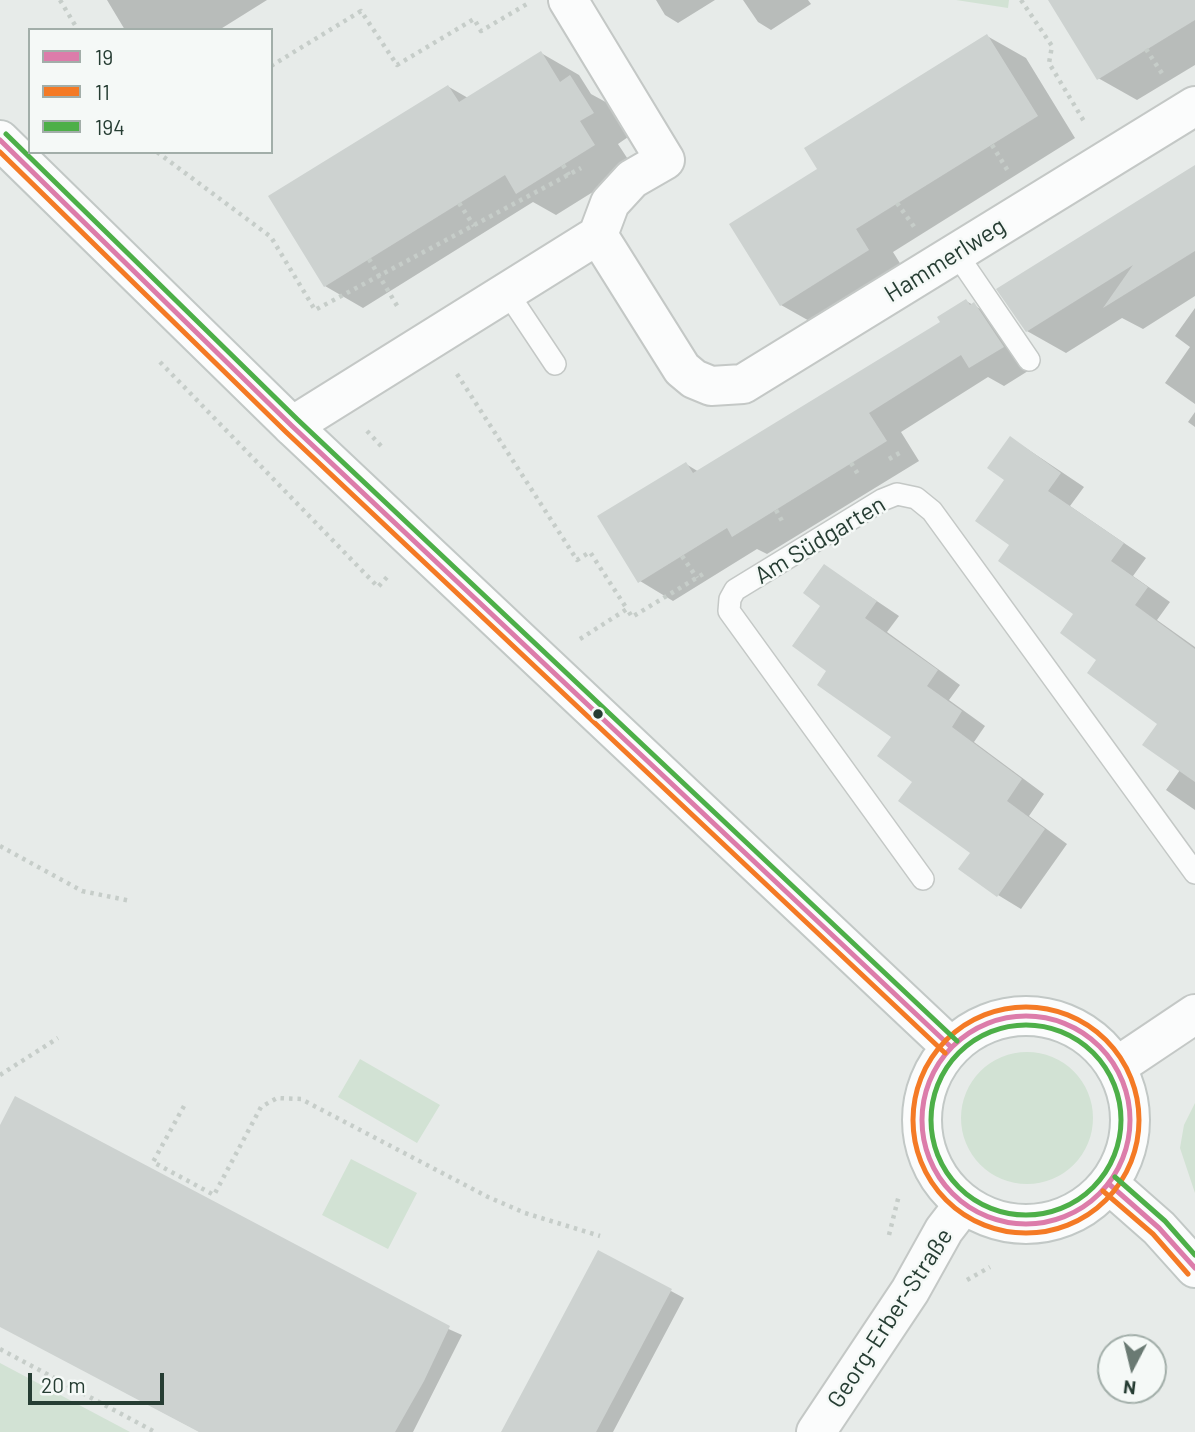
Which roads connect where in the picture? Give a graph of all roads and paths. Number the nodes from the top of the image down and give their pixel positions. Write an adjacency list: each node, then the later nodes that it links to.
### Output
1 (60, 0): 5 (path)
2 (534, 0): 7 (path)
3 (568, 0): 20 (street)
4 (1021, 0): 9 (path)
5 (77, 28)
6 (1146, 50): 8 (path)
7 (273, 65)
8 (1182, 96): 21 (street, Hammerlweg)
9 (1091, 133)
10 (0, 140): 27 (street)
11 (992, 145): 16 (path)
12 (161, 154): 19 (path)
13 (563, 165): 15 (path)
14 (586, 166): 15 (path)
15 (569, 175): 19 (path)
16 (1015, 181)
17 (459, 203): 19 (path)
18 (897, 203): 21 (path)
19 (474, 226)
20 (598, 235): 21 (street, Hammerlweg); 22 (street)
21 (939, 246): 24 (lane)
22 (507, 292): 25 (lane); 27 (street)
23 (152, 353): 34 (path)
24 (1029, 360)
25 (555, 364)
26 (456, 373): 35 (path)
27 (292, 426): 42 (street)
28 (852, 463): 29 (path)
29 (860, 477)
30 (776, 510): 31 (path)
31 (784, 524)
32 (682, 556): 33 (path)
33 (696, 578)
34 (378, 587)
35 (627, 609)
36 (0, 846): 39 (path)
37 (1195, 873): 38 (lane, Am Südgarten)
38 (923, 879)
39 (131, 901)
40 (1195, 1014): 43 (street)
41 (58, 1038): 44 (path)
42 (951, 1047): 43 (street); 47 (street)
43 (1116, 1067): 46 (street)
44 (0, 1075)
45 (184, 1105): 48 (path)
46 (1109, 1184): 47 (street); 49 (street)
47 (964, 1204): 52 (street, Georg-Erber-Straße)
48 (600, 1236)
49 (1195, 1268)
50 (0, 1349): 51 (path)
51 (155, 1432)
52 (816, 1432)

